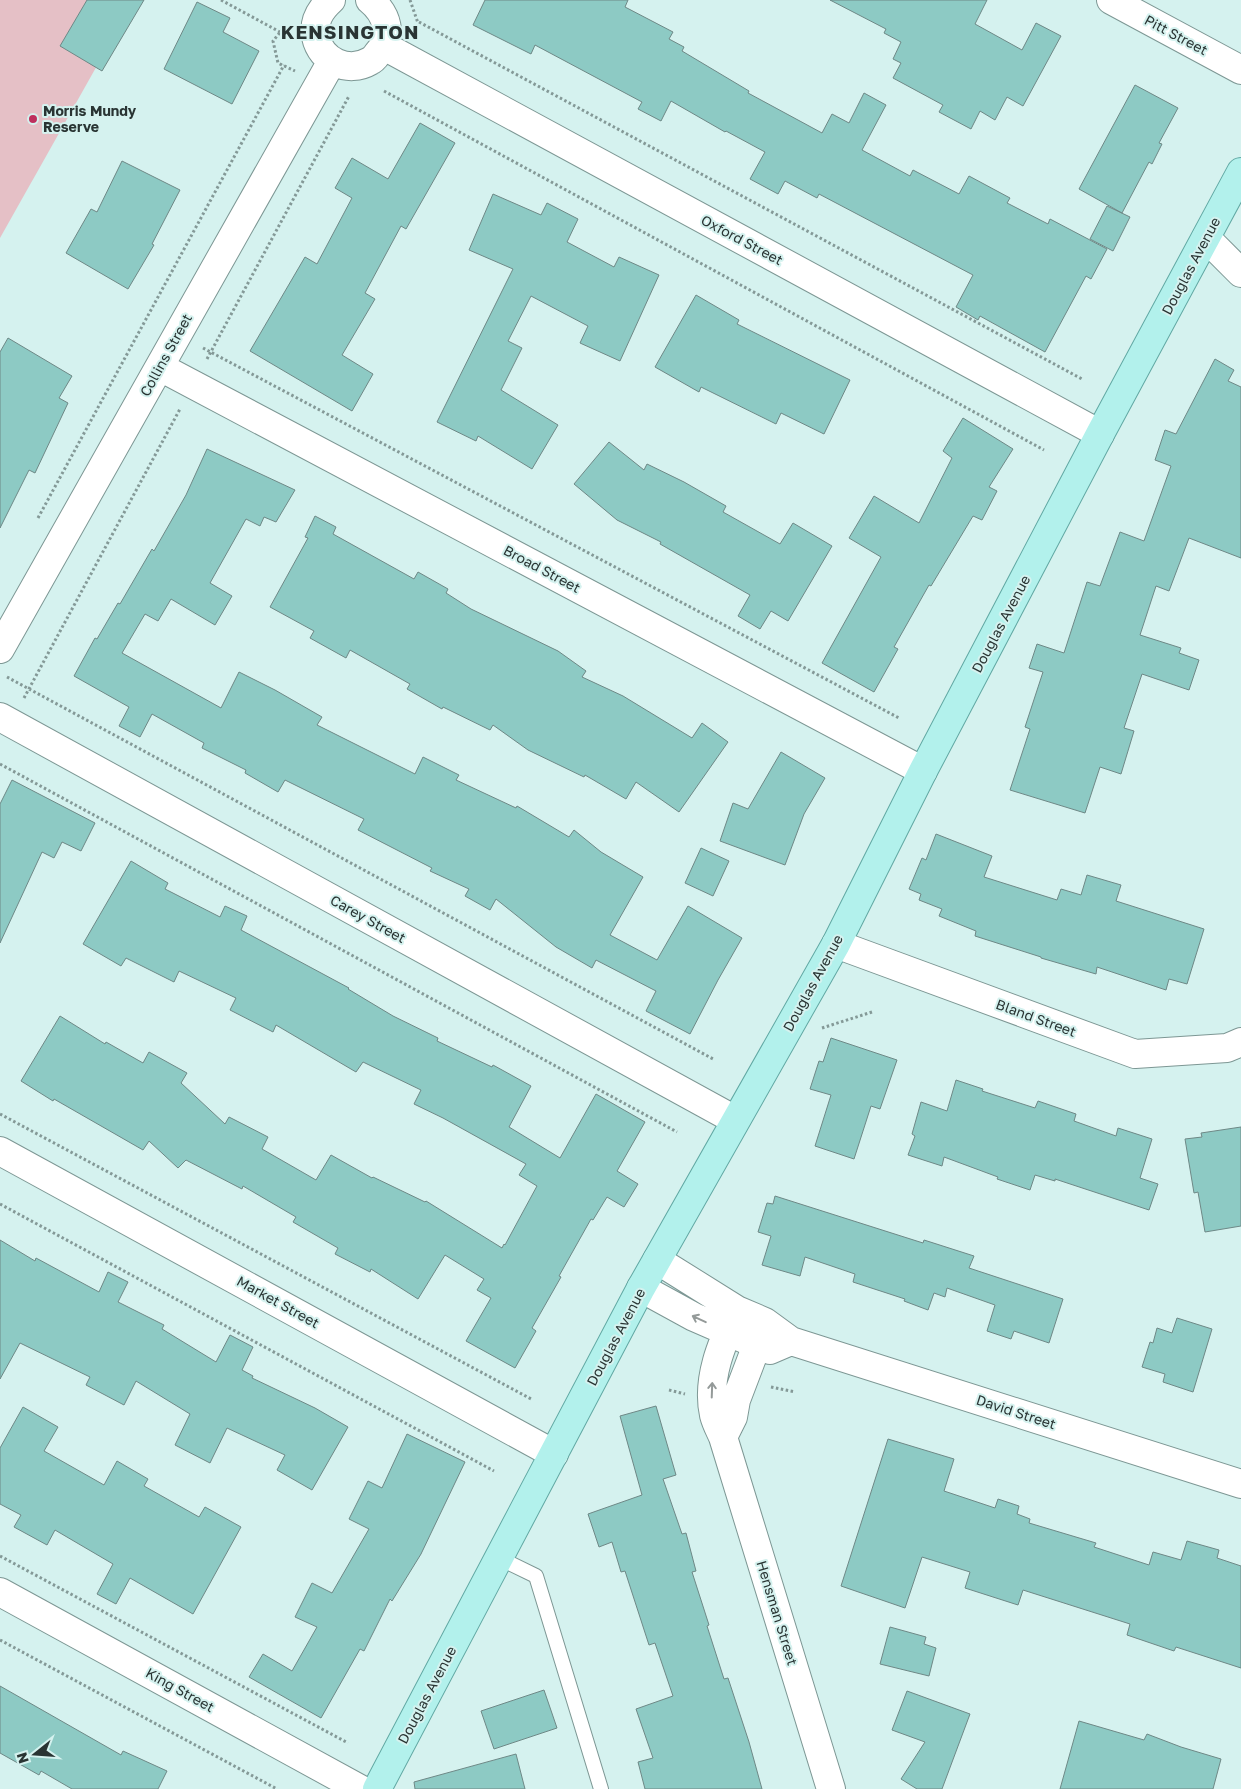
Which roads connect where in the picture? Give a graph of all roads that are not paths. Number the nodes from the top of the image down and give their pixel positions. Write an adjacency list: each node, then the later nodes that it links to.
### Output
1 (370, 0): 4 (street)
2 (1111, 0): 6 (street, Pitt Street)
3 (319, 3): 5 (street)
4 (384, 46): 5 (street); 11 (street, Oxford Street)
5 (332, 61): 10 (street, Collins Street)
6 (1241, 70)
7 (1238, 189): 8 (main road, Douglas Avenue)
8 (1206, 238): 9 (street); 11 (main road, Douglas Avenue)
9 (1241, 273)
10 (160, 367): 12 (street, Collins Street); 14 (street, Broad Street)
11 (1100, 434): 14 (main road, Douglas Avenue)
12 (0, 649)
13 (6, 720): 17 (street, Carey Street)
14 (923, 771): 15 (main road, Douglas Avenue)
15 (836, 944): 16 (street, Bland Street); 17 (main road, Douglas Avenue)
16 (1241, 1042)
17 (735, 1120): 19 (main road, Douglas Avenue)
18 (0, 1152): 24 (street, Market Street)
19 (657, 1260): 20 (main road, Douglas Avenue); 21 (street, David Street)
20 (642, 1288): 21 (street, David Street, one-way to 20); 24 (main road, Douglas Avenue)
21 (732, 1321): 22 (street, David Street); 23 (street, Hensman Street, one-way to 21)
22 (762, 1333): 23 (street); 25 (street, David Street)
23 (723, 1437): 31 (street, Hensman Street)
24 (554, 1454): 26 (main road, Douglas Avenue)
25 (1241, 1484)
26 (499, 1558): 29 (main road, Douglas Avenue); 30 (lane)
27 (0, 1592): 28 (street, King Street)
28 (360, 1789)
29 (377, 1789)
30 (601, 1789)
31 (831, 1789)

